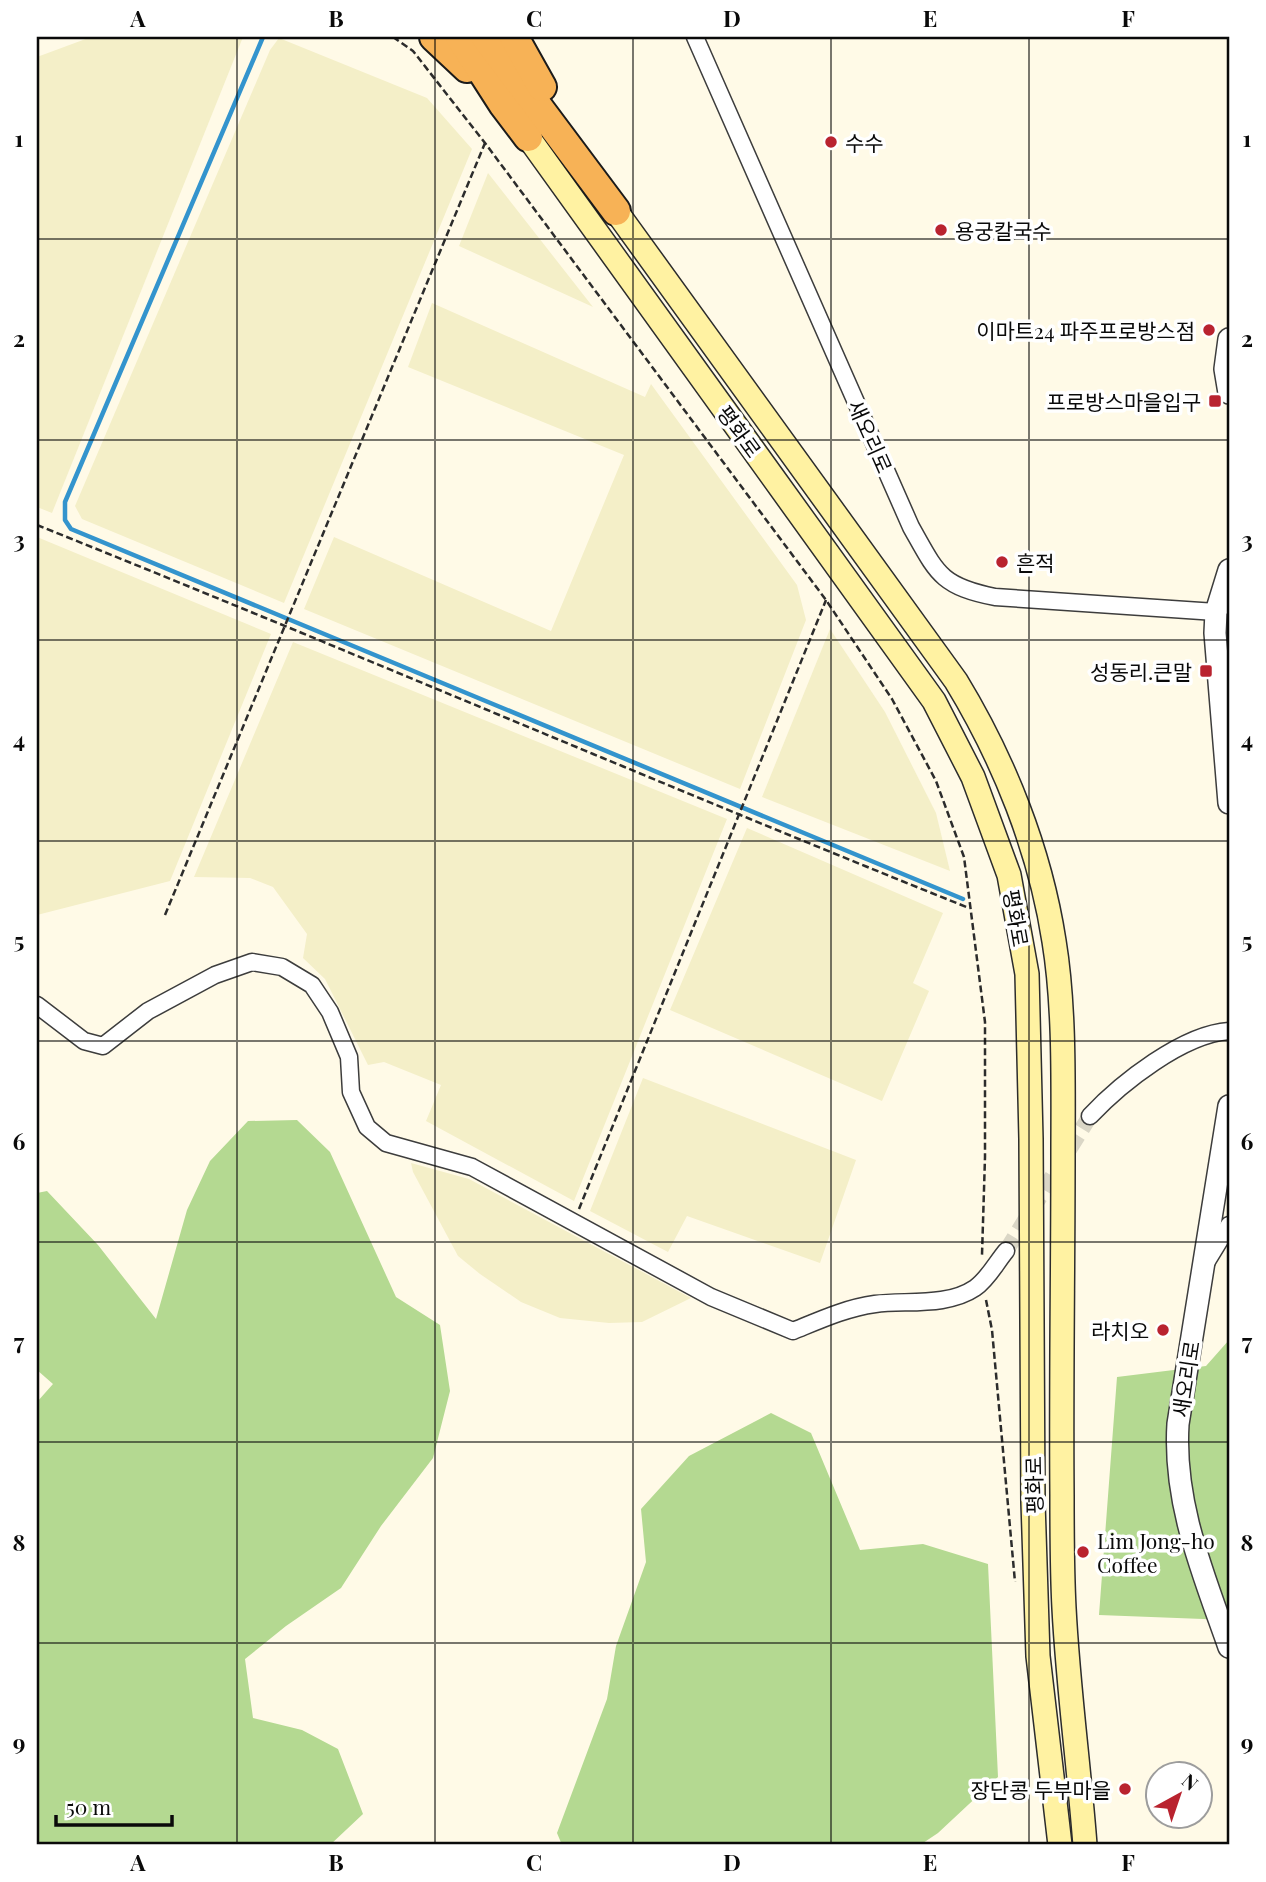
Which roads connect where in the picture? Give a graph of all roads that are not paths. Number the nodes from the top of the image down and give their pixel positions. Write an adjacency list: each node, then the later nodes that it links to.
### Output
1 (433, 37): 6 (highway)
2 (460, 37): 6 (highway)
3 (486, 37): 8 (highway)
4 (514, 37): 8 (highway)
5 (695, 37): 13 (street, 새오리로)
6 (503, 104): 7 (highway)
7 (528, 137): 23 (main road, 평화로)
8 (597, 184): 9 (highway)
9 (617, 211): 24 (main road, 평화로)
10 (1229, 339): 11 (street)
11 (1229, 393)
12 (1229, 570): 13 (street)
13 (1222, 607): 14 (street)
14 (1229, 803)
15 (37, 1005): 20 (street)
16 (1229, 1031): 18 (street)
17 (1229, 1106): 21 (street, 새오리로)
18 (1090, 1116)
19 (1229, 1226): 21 (street)
20 (1006, 1251)
21 (1204, 1266): 22 (street, 새오리로)
22 (1229, 1647)
23 (1060, 1845)
24 (1085, 1845)

